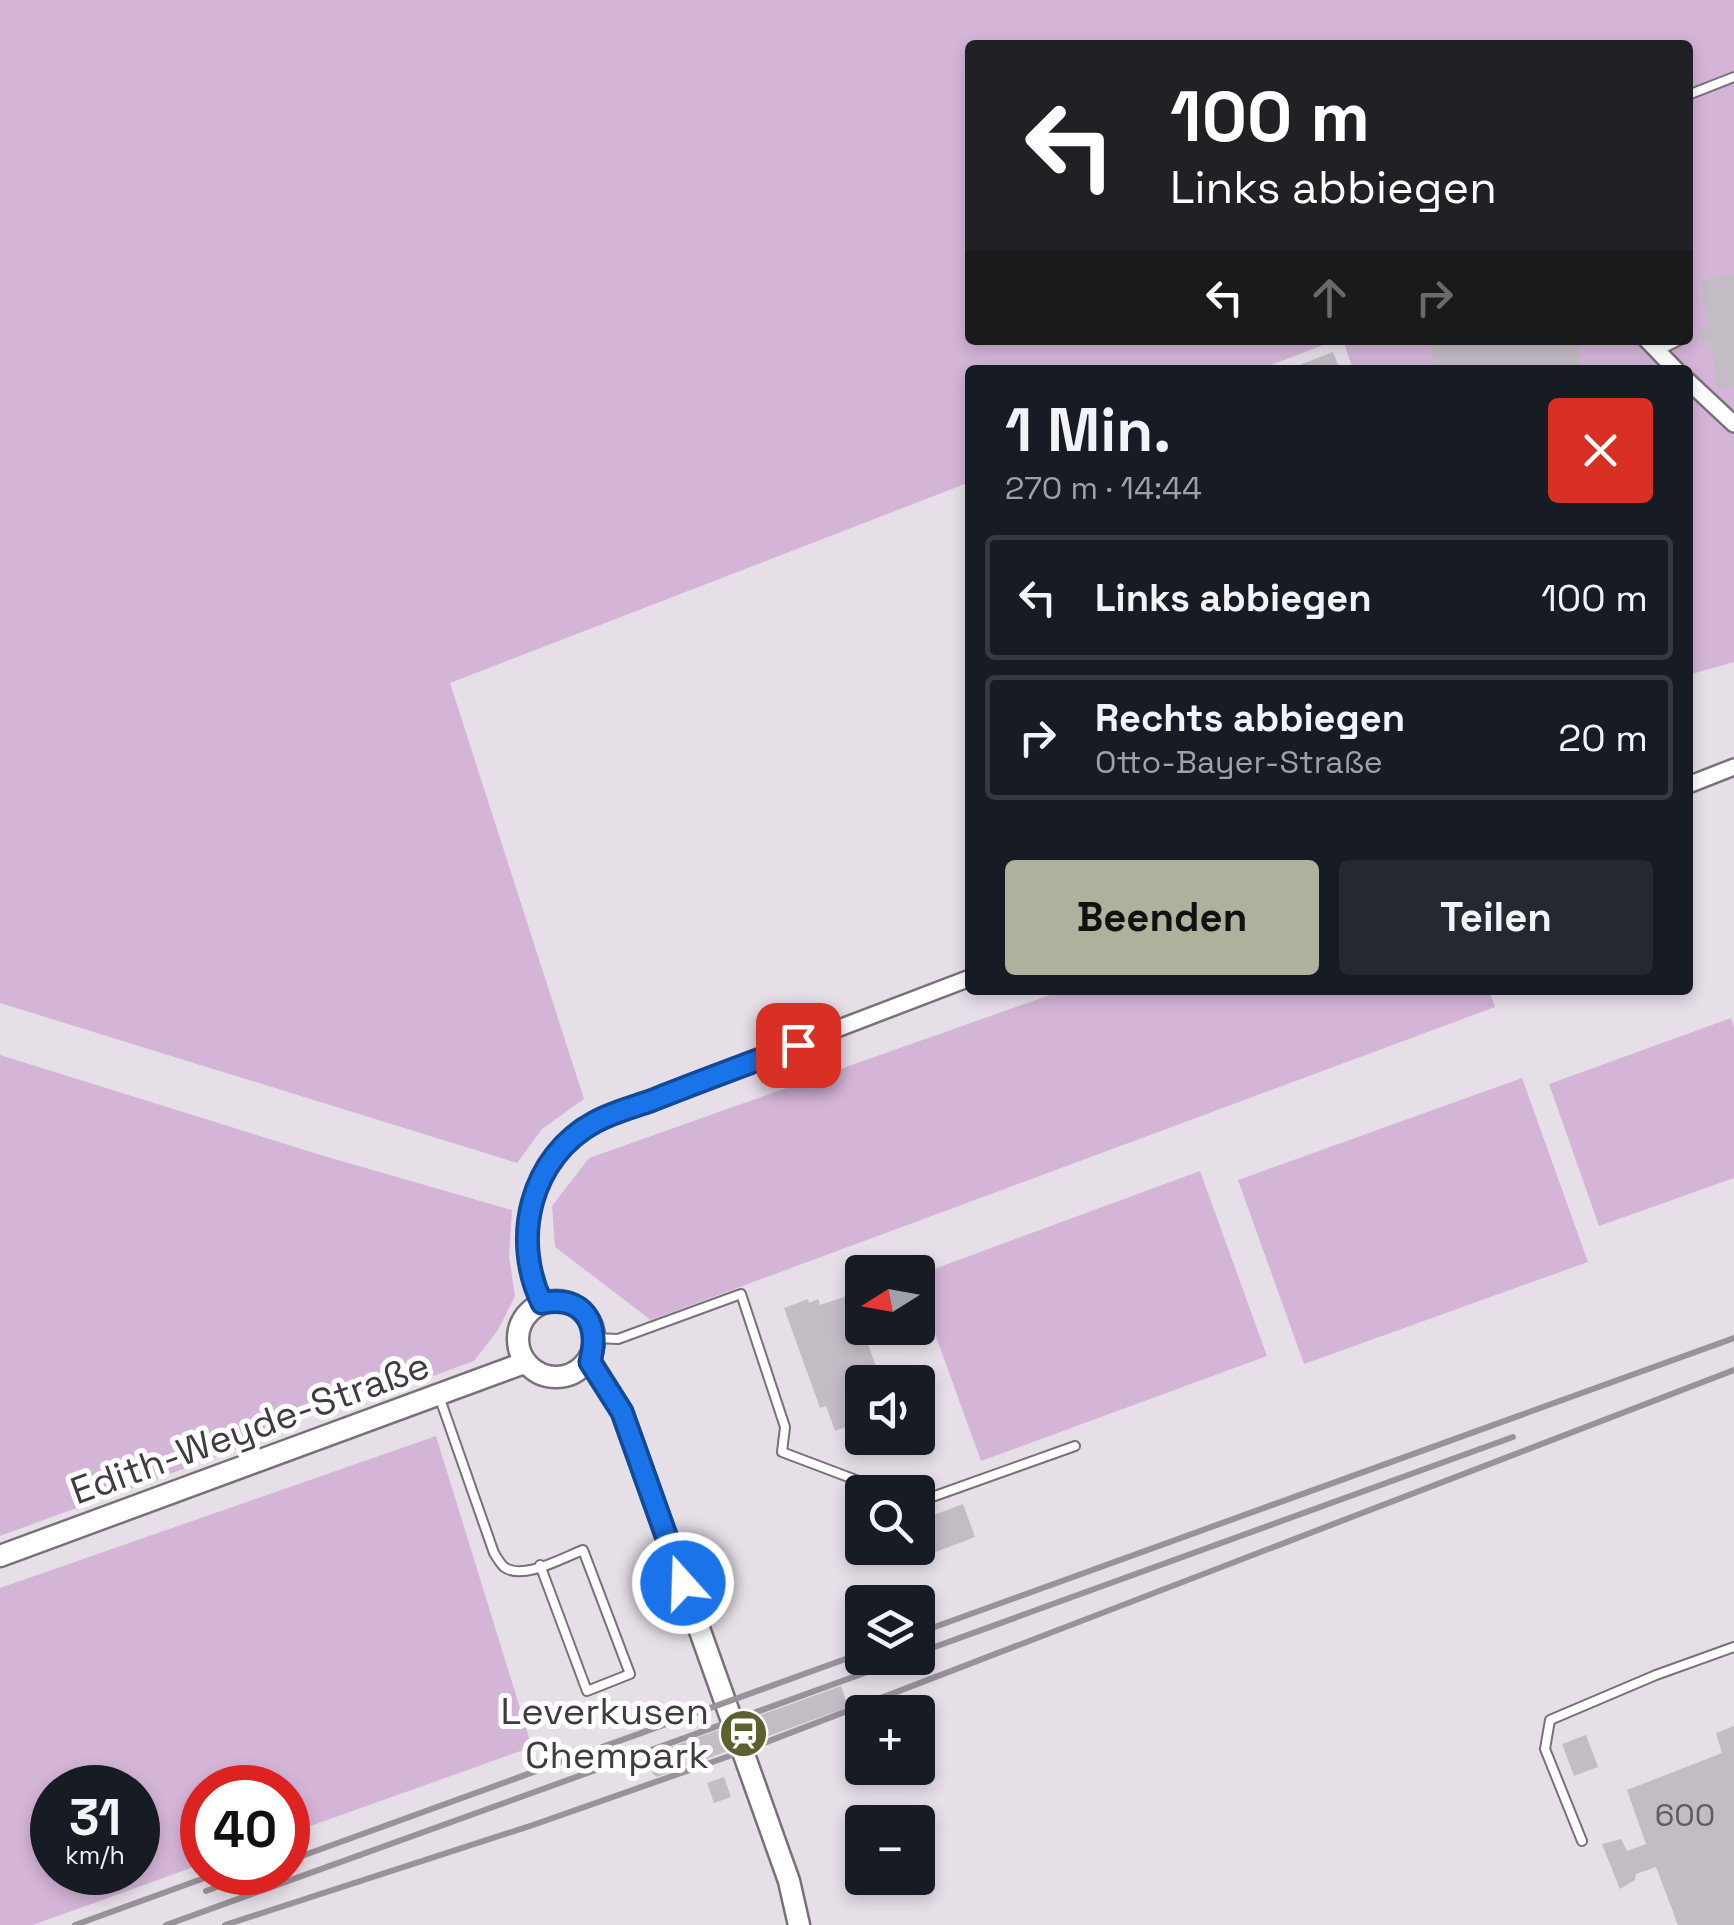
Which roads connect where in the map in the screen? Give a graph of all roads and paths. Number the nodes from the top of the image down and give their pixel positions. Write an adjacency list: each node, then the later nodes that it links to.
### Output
1 (1734, 77): 2 (lane)
2 (1693, 93)
3 (1651, 346): 4 (street)
4 (1671, 365)
5 (1693, 386): 6 (street)
6 (1734, 424)
7 (1734, 767): 8 (street)
8 (1693, 783)
9 (965, 980): 10 (street)
10 (542, 1303): 11 (street); 13 (street)
11 (594, 1338): 12 (street); 16 (lane)
12 (590, 1362): 13 (street); 22 (street)
13 (524, 1363): 14 (street, Edith-Weyde-Straße)
14 (439, 1396): 18 (street, Edith-Weyde-Straße); 19 (lane)
15 (1075, 1446): 17 (lane)
16 (845, 1476)
17 (935, 1496)
18 (0, 1556)
19 (540, 1565): 19 (lane)
20 (1734, 1647): 21 (lane)
21 (1582, 1842)
22 (799, 1925)

